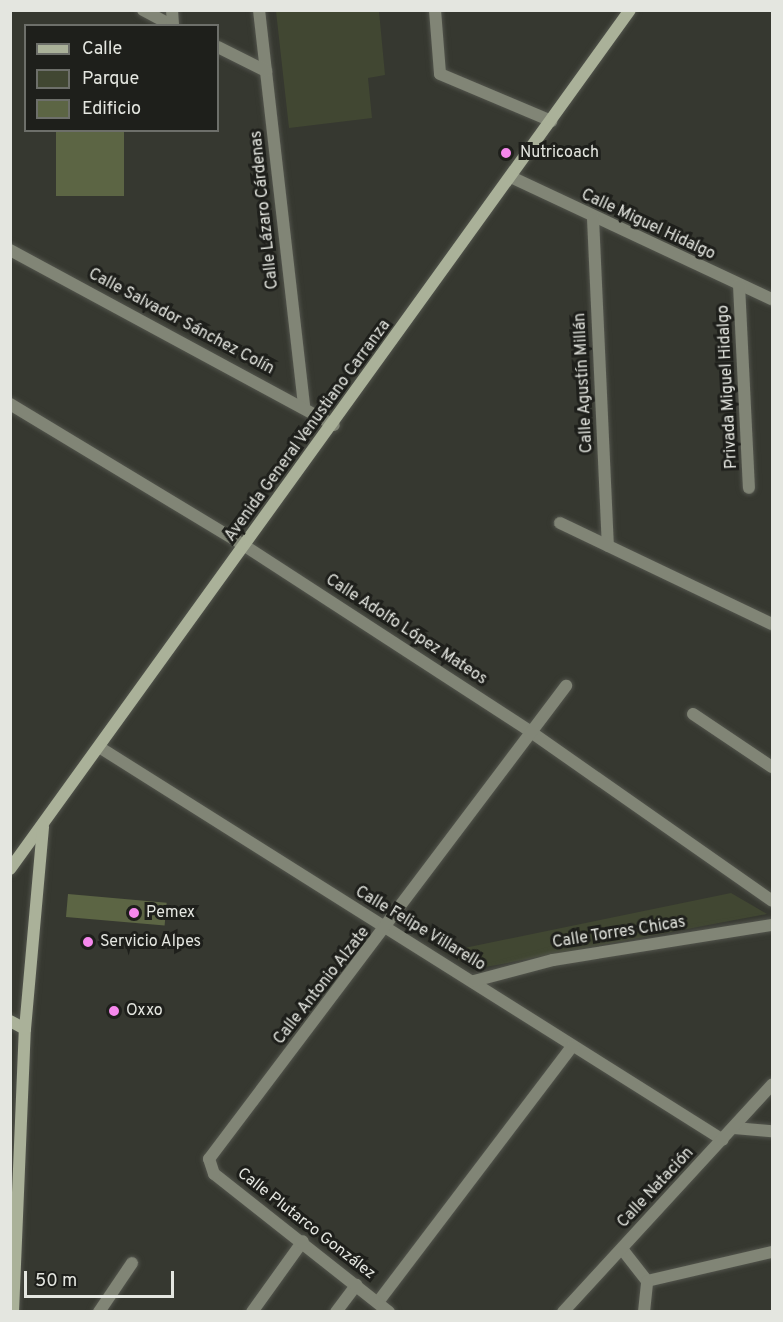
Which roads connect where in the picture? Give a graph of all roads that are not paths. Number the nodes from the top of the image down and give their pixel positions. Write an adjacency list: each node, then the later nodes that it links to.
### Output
1 (143, 10): 5 (street)
2 (259, 10): 7 (street, Calle Lázaro Cárdenas)
3 (435, 10): 8 (street)
4 (630, 10): 8 (main road, Avenida General Venustiano Carranza)
5 (169, 24)
6 (219, 47): 7 (street)
7 (267, 71): 15 (street, Calle Lázaro Cárdenas)
8 (552, 122): 9 (main road, Avenida General Venustiano Carranza)
9 (511, 177): 10 (street, Calle Miguel Hidalgo); 16 (main road, Avenida General Venustiano Carranza)
10 (593, 218): 12 (street, Calle Miguel Hidalgo); 20 (street, Calle Agustín Millán)
11 (10, 250): 15 (street, Calle Salvador Sánchez Colín)
12 (739, 285): 13 (street, Calle Miguel Hidalgo); 17 (street, Privada Miguel Hidalgo)
13 (772, 299)
14 (10, 404): 19 (street, Calle Adolfo López Mateos)
15 (304, 406): 16 (street, Calle Salvador Sánchez Colín)
16 (334, 425): 19 (main road, Avenida General Venustiano Carranza)
17 (749, 488)
18 (560, 523): 20 (street)
19 (245, 546): 24 (street, Calle Adolfo López Mateos); 25 (main road, Avenida General Venustiano Carranza)
20 (608, 546): 21 (street)
21 (772, 624)
22 (566, 686): 24 (street, Calle Antonio Alzate)
23 (693, 714): 26 (street)
24 (531, 732): 29 (street, Calle Adolfo López Mateos); 31 (street, Calle Antonio Alzate)
25 (99, 747): 27 (main road, Avenida General Venustiano Carranza); 31 (street, Calle Felipe Villarello)
26 (772, 767)
27 (43, 826): 28 (main road, Avenida General Venustiano Carranza); 34 (main road)
28 (10, 868)
29 (772, 901)
30 (772, 925): 32 (street, Calle Torres Chicas)
31 (387, 930): 32 (street, Calle Felipe Villarello); 40 (street, Calle Antonio Alzate)
32 (474, 981): 35 (street, Calle Felipe Villarello)
33 (10, 1021): 34 (main road)
34 (25, 1029): 48 (main road)
35 (572, 1046): 39 (street, Calle Felipe Villarello); 47 (street)
36 (772, 1085): 37 (street, Calle Natación)
37 (734, 1128): 38 (street); 39 (street, Calle Natación)
38 (772, 1131)
39 (723, 1140): 42 (street, Calle Natación)
40 (209, 1159): 41 (street, Calle Plutarco González)
41 (303, 1241): 46 (street, Calle Plutarco González); 50 (street)
42 (622, 1249): 45 (street); 53 (street, Calle Natación)
43 (772, 1252): 45 (street)
44 (132, 1263): 49 (street)
45 (647, 1281): 54 (street)
46 (356, 1285): 47 (street, Calle Plutarco González); 51 (street)
47 (378, 1302): 52 (street, Calle Plutarco González)
48 (13, 1311)
49 (99, 1311)
50 (252, 1311)
51 (336, 1311)
52 (389, 1311)
53 (563, 1311)
54 (644, 1311)

